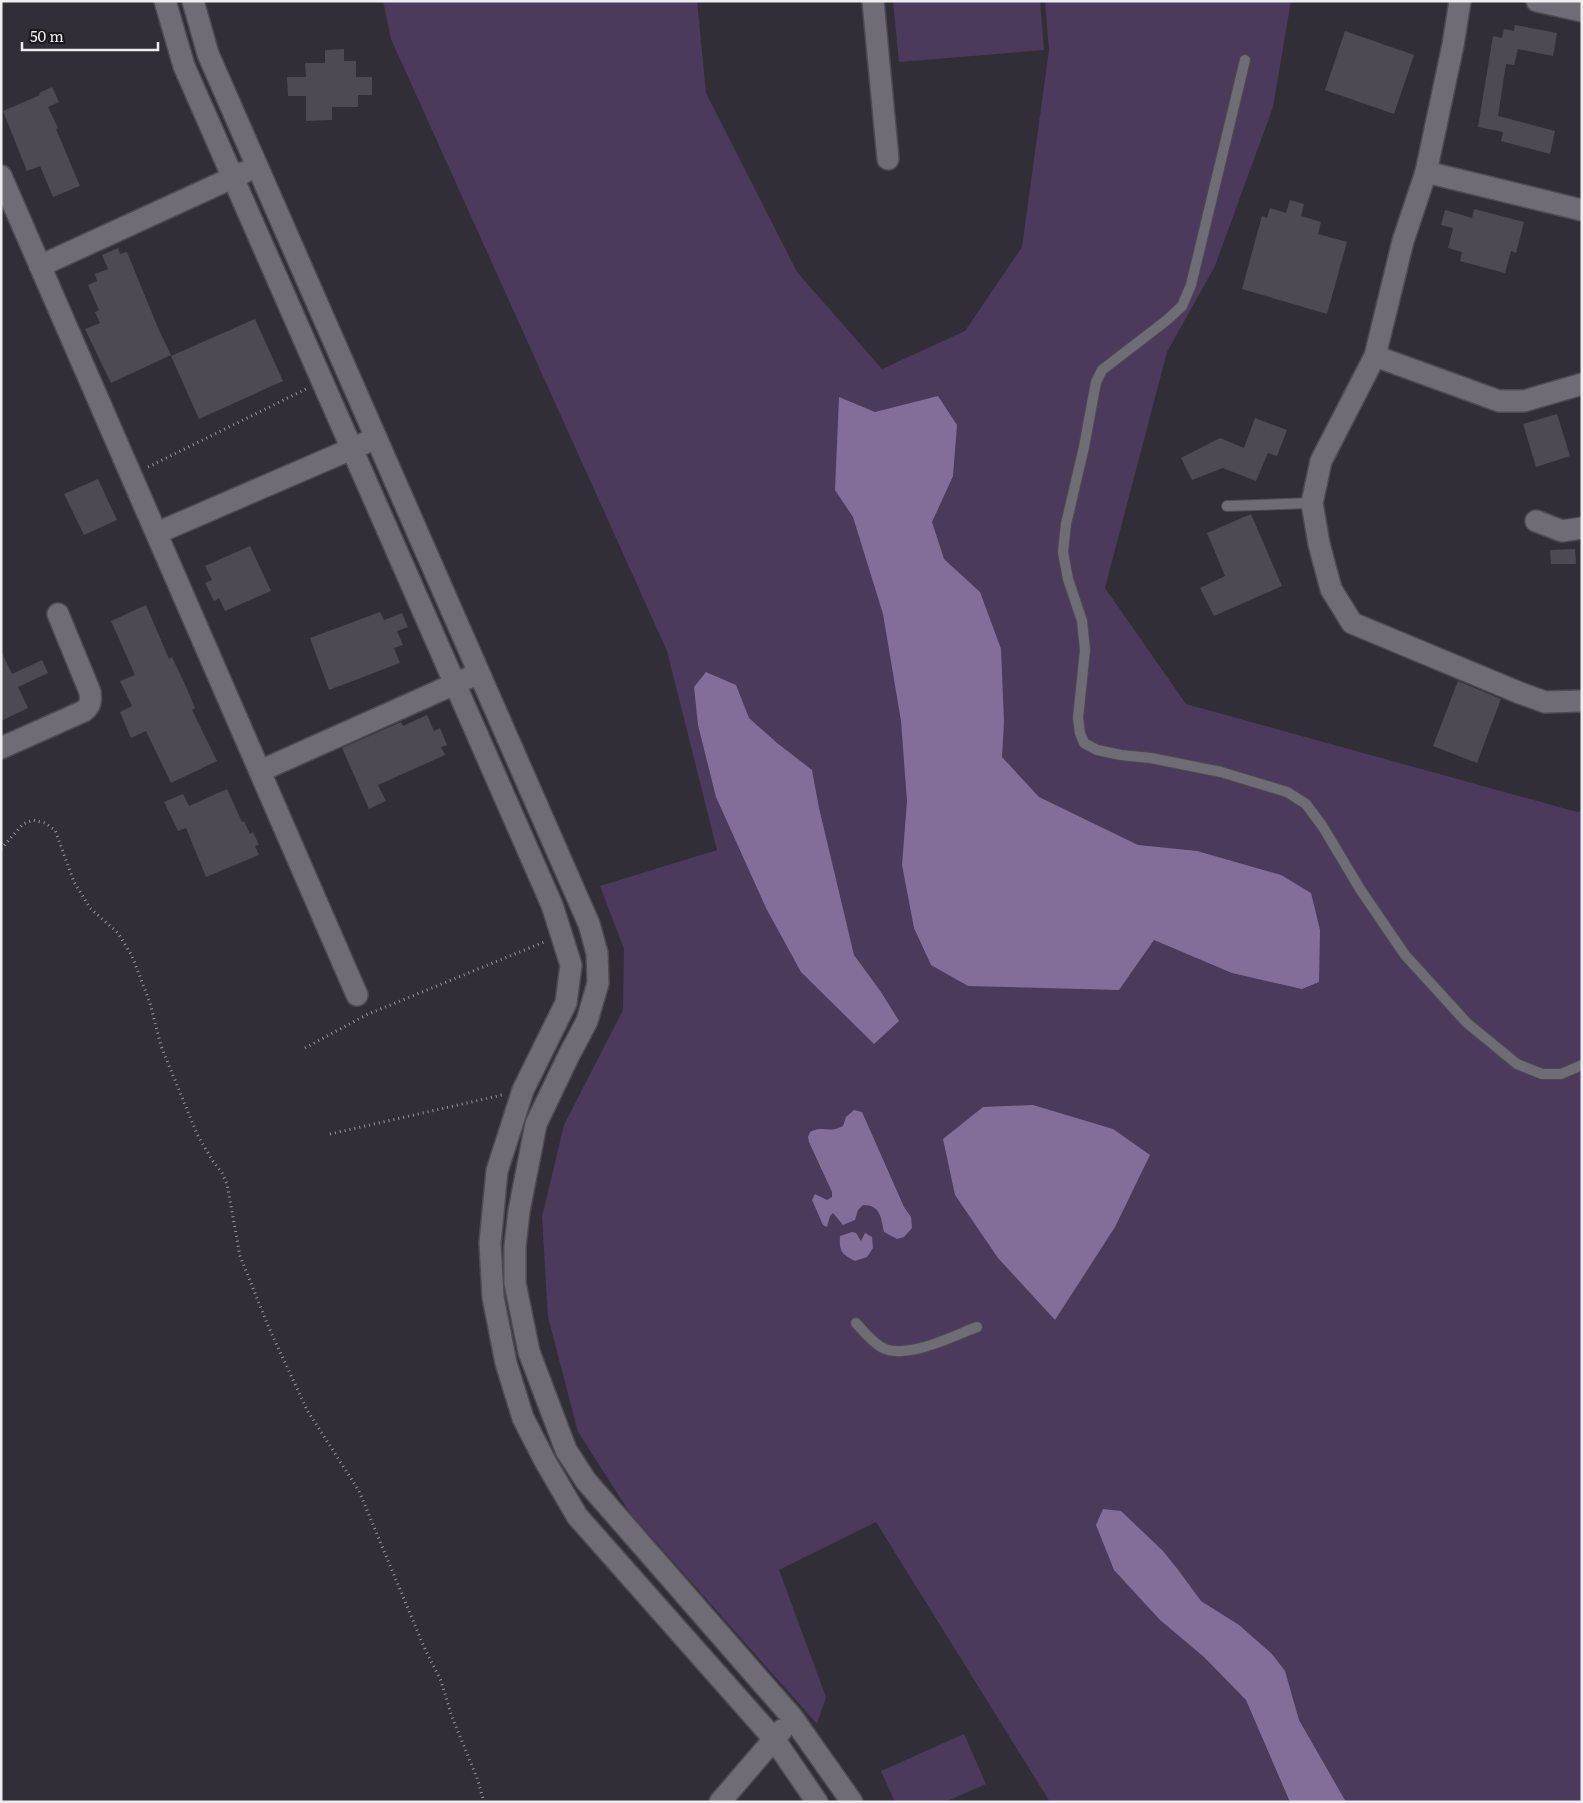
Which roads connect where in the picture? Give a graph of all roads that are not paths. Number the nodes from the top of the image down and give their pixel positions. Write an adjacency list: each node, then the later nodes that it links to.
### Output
1 (165, 1): 12 (street)
2 (193, 1): 9 (street)
3 (873, 1): 8 (street)
4 (1460, 1): 10 (street)
5 (1537, 1): 6 (street)
6 (1582, 11)
7 (1245, 60): 31 (lane)
8 (888, 159)
9 (258, 166): 12 (street); 17 (street)
10 (1426, 172): 13 (street); 15 (street)
11 (1, 176): 14 (street)
12 (233, 178): 14 (street); 18 (street)
13 (1582, 210)
14 (40, 266): 23 (street)
15 (1375, 356): 16 (street); 19 (street)
16 (1582, 384)
17 (377, 438): 18 (street); 25 (street)
18 (352, 448): 23 (street); 26 (street)
19 (1312, 503): 20 (lane); 27 (street)
20 (1227, 506)
21 (1536, 521): 22 (street)
22 (1582, 528)
23 (157, 533): 29 (street)
24 (58, 614): 28 (street)
25 (479, 673): 26 (street); 34 (street)
26 (455, 684): 29 (street); 35 (street)
27 (1582, 701)
28 (1, 748)
29 (260, 771): 30 (street)
30 (357, 995)
31 (1582, 1065)
32 (856, 1324): 33 (lane)
33 (977, 1327)
34 (792, 1718): 35 (street); 38 (street)
35 (774, 1739): 36 (street); 37 (street)
36 (720, 1802)
37 (817, 1802)
38 (852, 1802)

